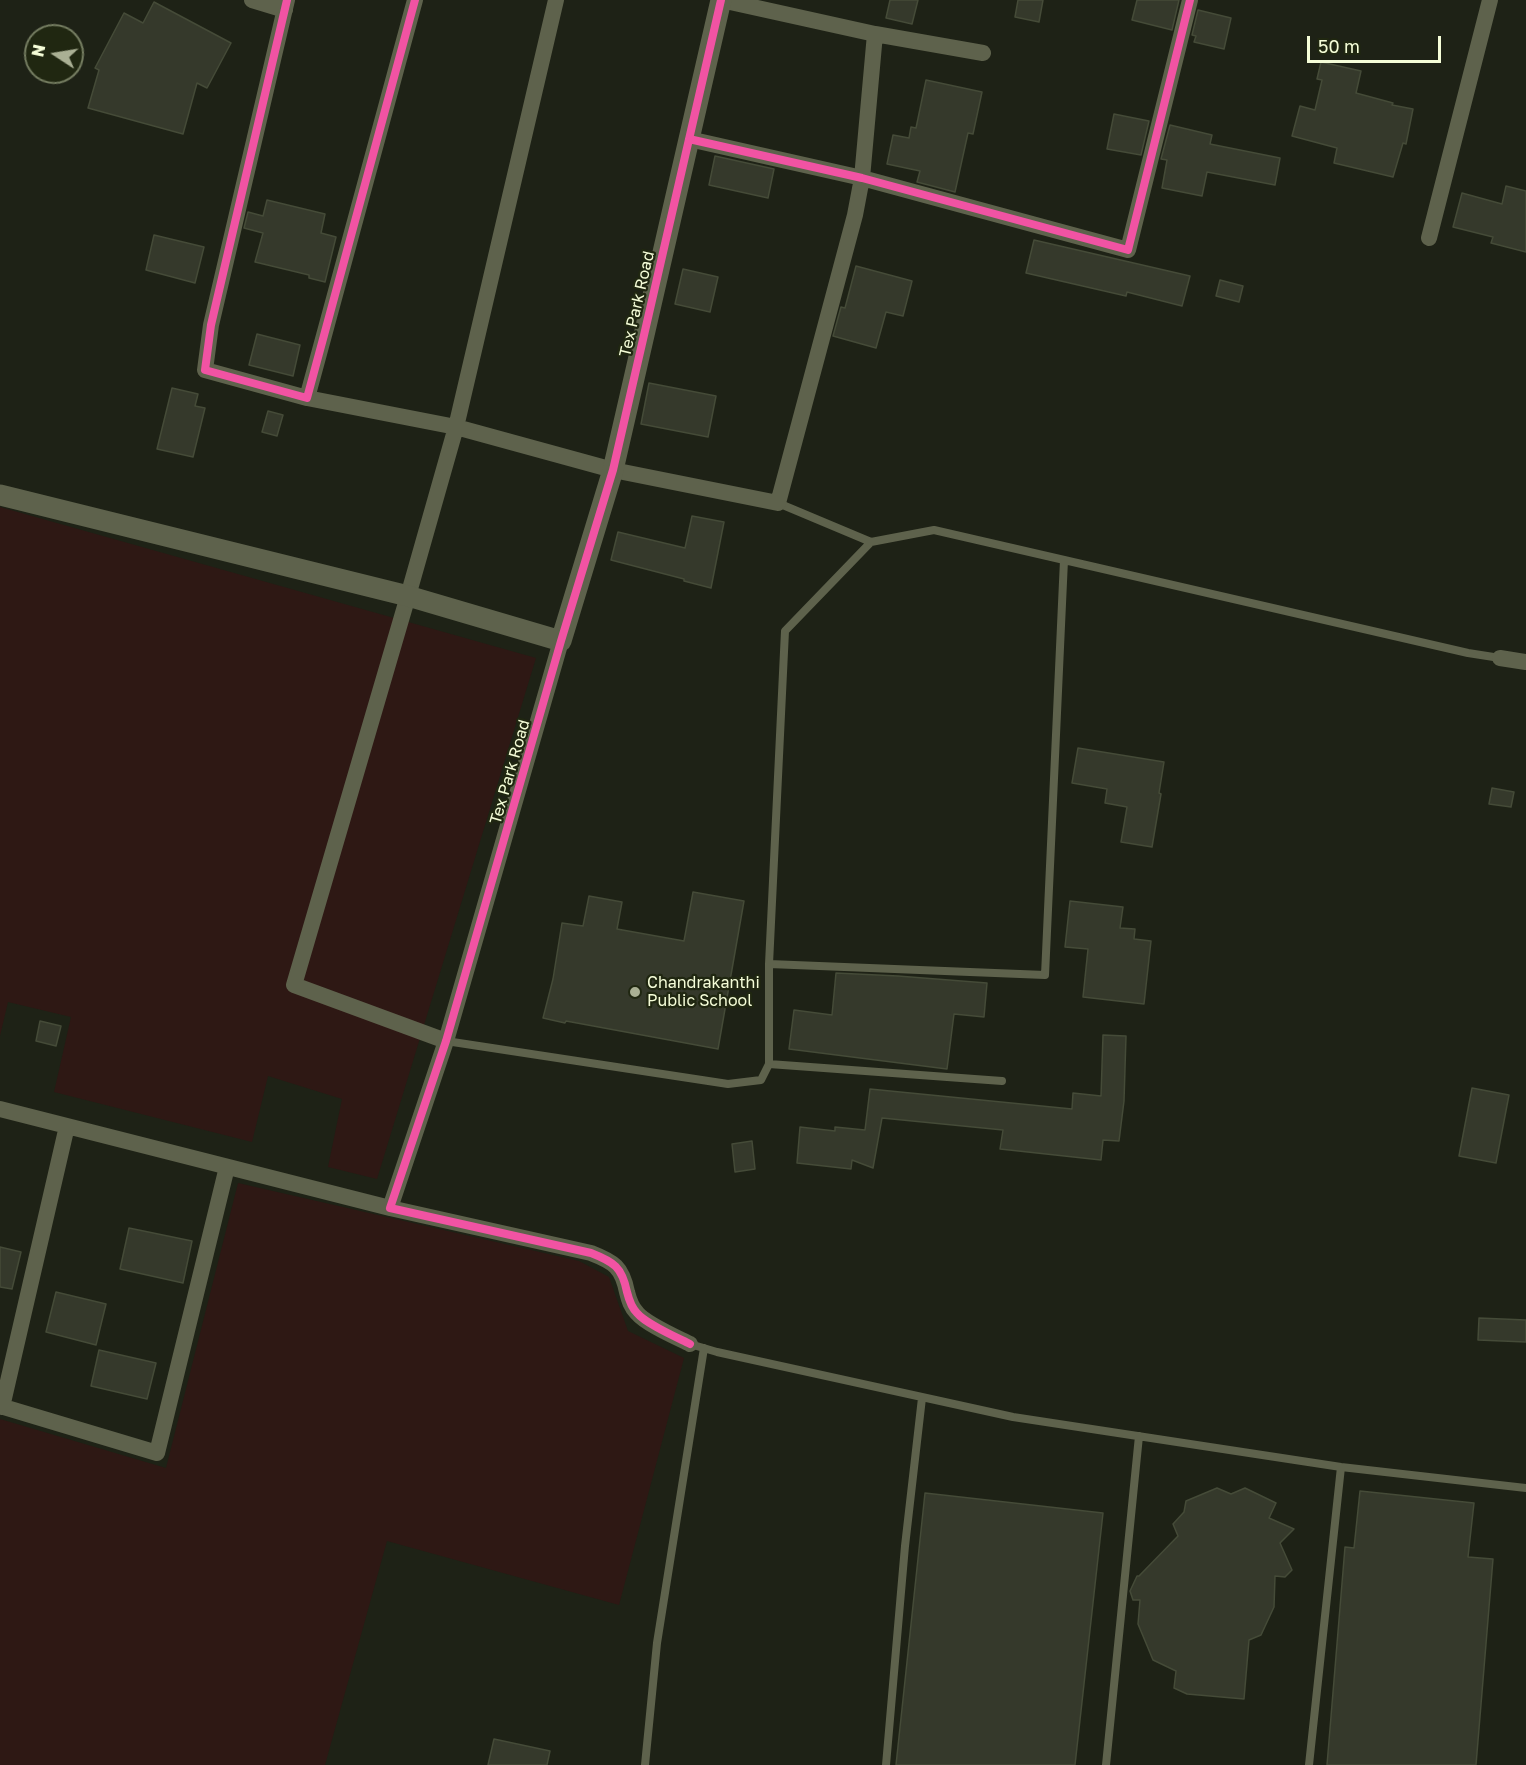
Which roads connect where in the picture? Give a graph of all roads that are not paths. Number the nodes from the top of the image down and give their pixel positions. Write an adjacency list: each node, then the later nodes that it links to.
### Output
1 (252, 0): 7 (street)
2 (415, 0): 13 (street)
3 (556, 0): 14 (street)
4 (721, 0): 8 (street); 10 (street, Tex Park Road)
5 (1190, 0): 11 (street)
6 (1490, 0): 12 (street)
7 (286, 5): 13 (street)
8 (875, 34): 9 (street); 11 (street)
9 (983, 53)
10 (689, 139): 11 (street); 15 (street, Tex Park Road)
11 (862, 178): 17 (street)
12 (1429, 238)
13 (307, 398): 14 (street)
14 (456, 427): 15 (street); 20 (street)
15 (613, 470): 17 (street); 21 (street, Tex Park Road)
16 (0, 495): 20 (street)
17 (778, 503): 18 (lane)
18 (871, 542): 19 (lane); 24 (lane)
19 (1064, 560): 22 (lane); 24 (lane)
20 (408, 596): 21 (street); 25 (street)
21 (561, 641): 25 (street, Tex Park Road)
22 (1500, 658): 23 (street)
23 (1526, 662)
24 (769, 964): 26 (lane)
25 (446, 1041): 26 (lane); 31 (street, Tex Park Road)
26 (769, 1064): 27 (lane)
27 (1002, 1081)
28 (0, 1109): 29 (street)
29 (67, 1126): 30 (street); 34 (street)
30 (227, 1167): 31 (street); 34 (street)
31 (390, 1208): 32 (street)
32 (697, 1346): 33 (lane); 38 (lane)
33 (922, 1398): 35 (lane); 39 (lane)
34 (1, 1407)
35 (1139, 1436): 36 (lane); 40 (lane)
36 (1341, 1467): 37 (lane); 41 (lane)
37 (1526, 1488)
38 (645, 1765)
39 (886, 1765)
40 (1106, 1765)
41 (1309, 1765)

